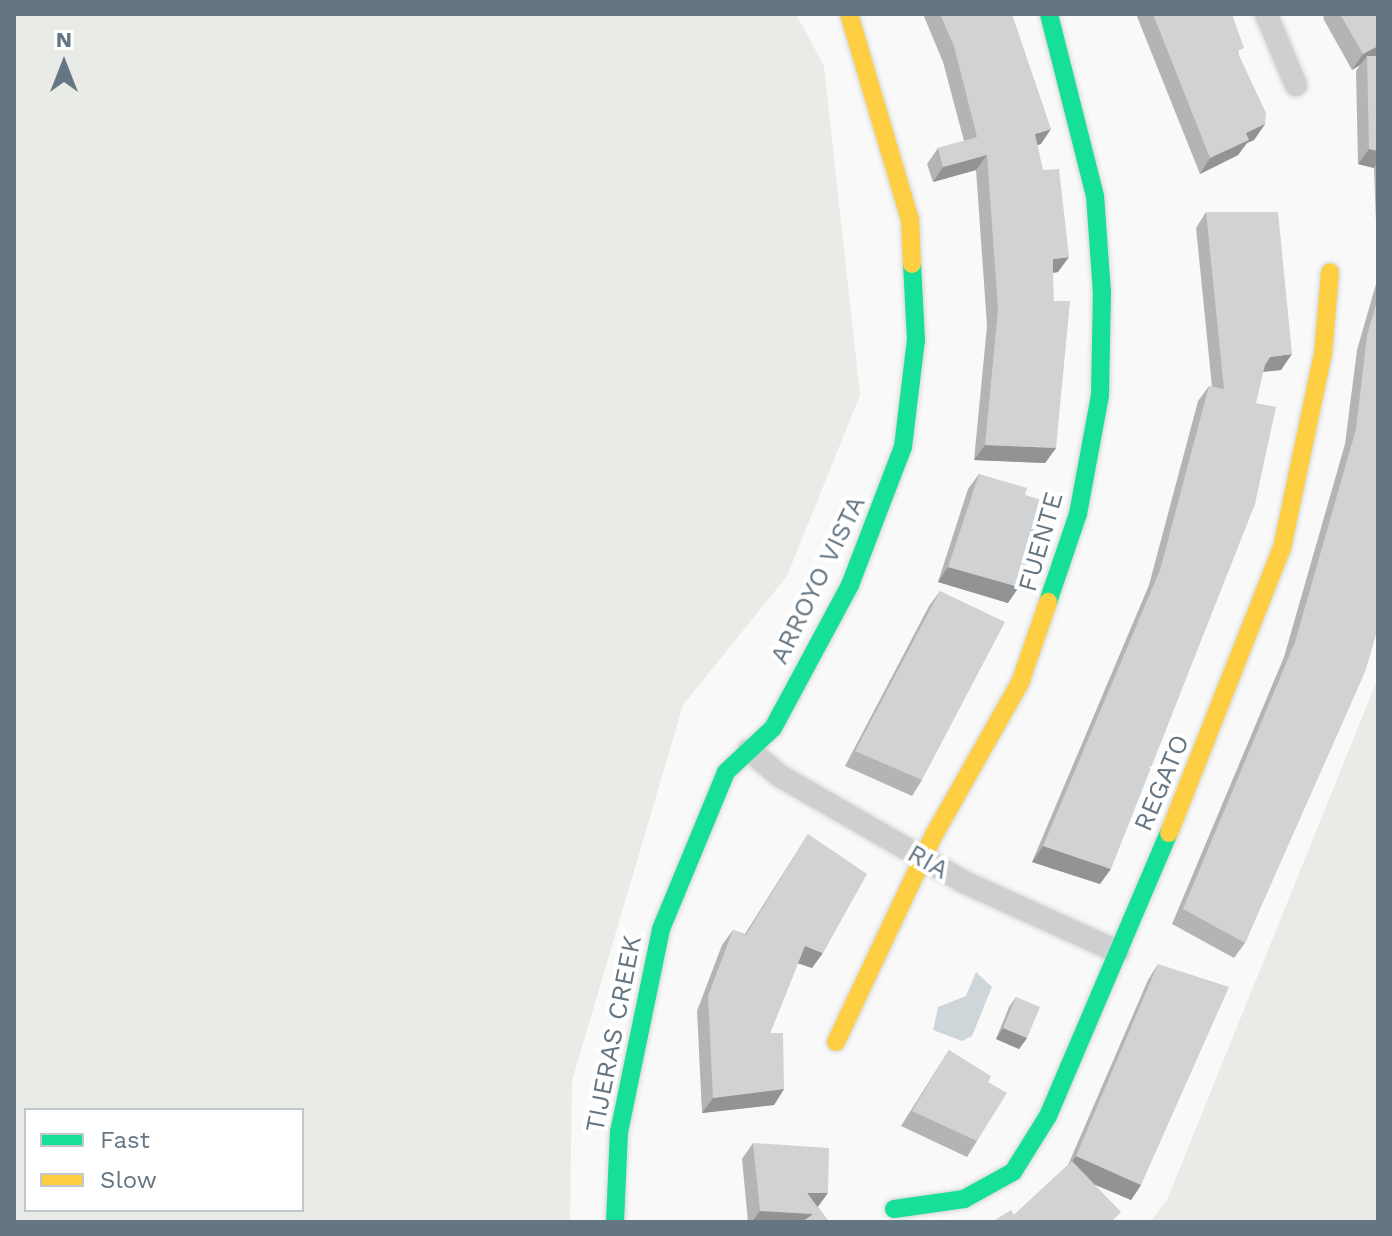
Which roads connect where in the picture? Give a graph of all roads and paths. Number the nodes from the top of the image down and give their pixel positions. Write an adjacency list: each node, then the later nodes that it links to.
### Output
1 (849, 14): 6 (street, ARROYO VISTA)
2 (1049, 14): 8 (street, FUENTE)
3 (1266, 14): 4 (street)
4 (1296, 85)
5 (1330, 272): 9 (street, REGATO)
6 (749, 750): 7 (street, ARROYO VISTA); 8 (street, RIA)
7 (726, 772): 12 (street, TIJERAS CREEK)
8 (922, 859): 9 (street, RIA); 10 (street, FUENTE)
9 (1118, 952): 11 (street, REGATO)
10 (836, 1042)
11 (894, 1209)
12 (615, 1222)

